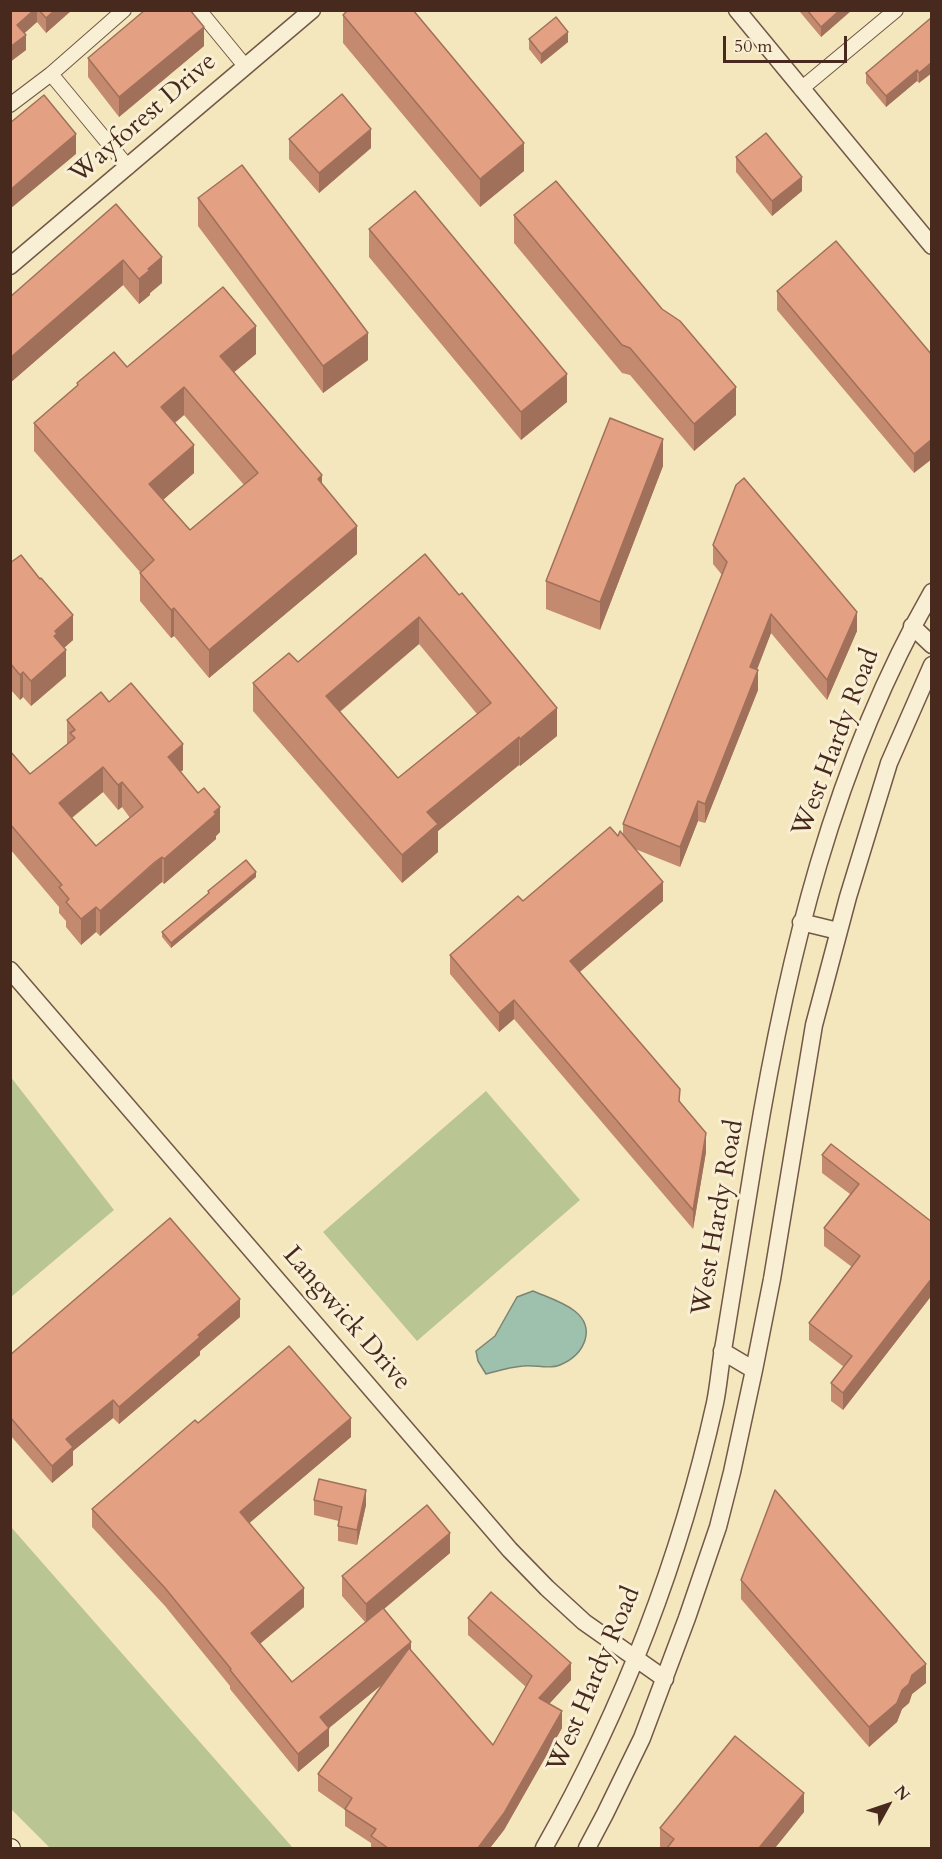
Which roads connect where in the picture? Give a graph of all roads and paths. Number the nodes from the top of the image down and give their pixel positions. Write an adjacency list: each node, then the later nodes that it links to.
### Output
1 (199, 10): 6 (street)
2 (312, 10): 6 (street, Wayforest Drive)
3 (737, 10): 8 (street)
4 (896, 10): 8 (street)
5 (119, 12): 7 (street)
6 (245, 66): 10 (street, Wayforest Drive)
7 (51, 74): 9 (street); 10 (street)
8 (801, 89): 11 (street)
9 (10, 105)
10 (128, 167): 12 (street, Wayforest Drive)
11 (932, 246)
12 (10, 266)
13 (932, 592): 14 (street, West Hardy Road)
14 (912, 626): 15 (street); 17 (street, West Hardy Road)
15 (932, 645)
16 (932, 665): 18 (street)
17 (801, 922): 18 (street); 20 (street, West Hardy Road)
18 (838, 932): 21 (street)
19 (10, 970): 22 (street, Langwick Drive)
20 (722, 1351): 21 (street); 22 (street, West Hardy Road)
21 (754, 1370): 23 (street)
22 (637, 1659): 23 (street, Langwick Drive); 24 (street, West Hardy Road)
23 (665, 1678): 25 (street)
24 (544, 1848)
25 (586, 1848)

